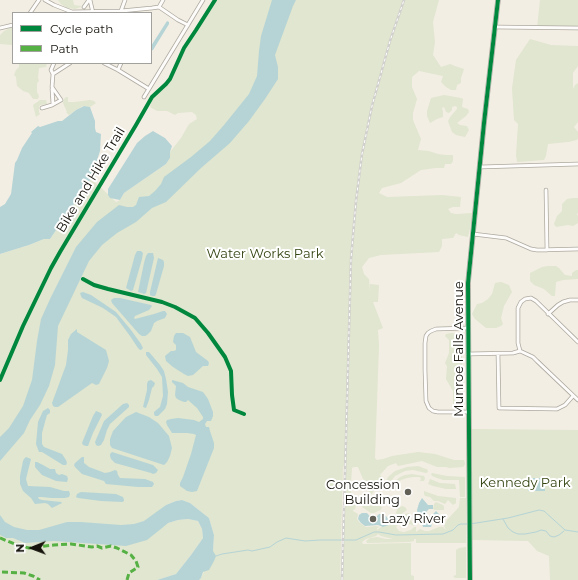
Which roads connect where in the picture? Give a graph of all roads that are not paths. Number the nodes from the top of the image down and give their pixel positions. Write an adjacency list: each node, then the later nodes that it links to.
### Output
1 (39, 0): 11 (street)
2 (45, 0): 12 (street)
3 (90, 0): 8 (street); 13 (street)
4 (125, 0): 10 (street)
5 (163, 0): 9 (street)
6 (203, 0): 16 (street)
7 (498, 0): 17 (street, Munroe Falls Avenue)
8 (84, 7)
9 (159, 7): 10 (street); 16 (street)
10 (121, 11): 14 (street)
11 (31, 12)
12 (72, 12)
13 (93, 12)
14 (107, 12)
15 (12, 25): 18 (street)
16 (188, 25): 27 (street)
17 (495, 27): 19 (street); 32 (street, Munroe Falls Avenue)
18 (0, 28)
19 (578, 28)
20 (54, 64): 25 (street)
21 (68, 64): 25 (street)
22 (106, 64): 24 (street)
23 (121, 64): 24 (street)
24 (118, 70): 27 (street)
25 (52, 74): 26 (street)
26 (52, 87): 29 (street); 29 (street)
27 (149, 89): 28 (street)
28 (144, 97)
29 (54, 104): 30 (street)
30 (42, 108)
31 (578, 164): 32 (street)
32 (480, 167): 34 (street, Munroe Falls Avenue)
33 (546, 190): 35 (street)
34 (473, 234): 35 (street); 39 (street, Munroe Falls Avenue)
35 (547, 250): 36 (street)
36 (578, 250)
37 (578, 300): 38 (street)
38 (548, 314): 40 (street); 41 (street)
39 (468, 328): 42 (street, Munroe Falls Avenue); 46 (street)
40 (578, 342)
41 (520, 351): 43 (street); 44 (street)
42 (468, 354): 43 (street); 46 (street, Munroe Falls Avenue)
43 (498, 354): 44 (street)
44 (574, 396): 45 (street)
45 (578, 400)
46 (469, 412): 47 (street, Munroe Falls Avenue)
47 (470, 580)

